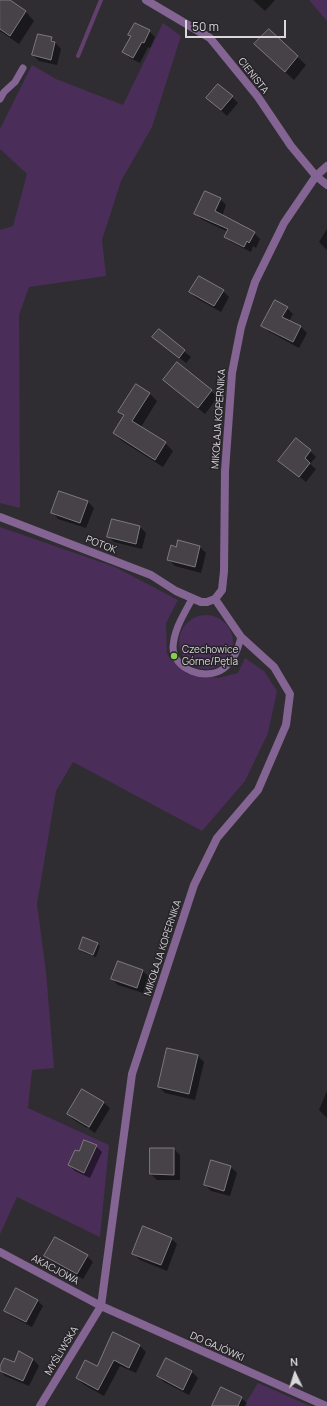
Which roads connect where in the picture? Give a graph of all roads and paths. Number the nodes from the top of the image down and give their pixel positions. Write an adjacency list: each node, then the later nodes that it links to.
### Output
1 (146, 0): 5 (street, CIENISTA)
2 (23, 68): 3 (lane)
3 (0, 99)
4 (327, 166): 5 (street, MIKOŁAJA KOPERNIKA)
5 (316, 176): 6 (street, CIENISTA); 9 (street, MIKOŁAJA KOPERNIKA)
6 (327, 185)
7 (0, 517): 8 (street, POTOK)
8 (192, 598): 9 (street); 10 (lane)
9 (215, 599): 10 (street)
10 (241, 637): 12 (street, MIKOŁAJA KOPERNIKA)
11 (0, 1252): 12 (street, AKACJOWA)
12 (101, 1306): 13 (street, MYŚLIWSKA); 14 (street, DO GAJÓWKI)
13 (40, 1406)
14 (326, 1406)

